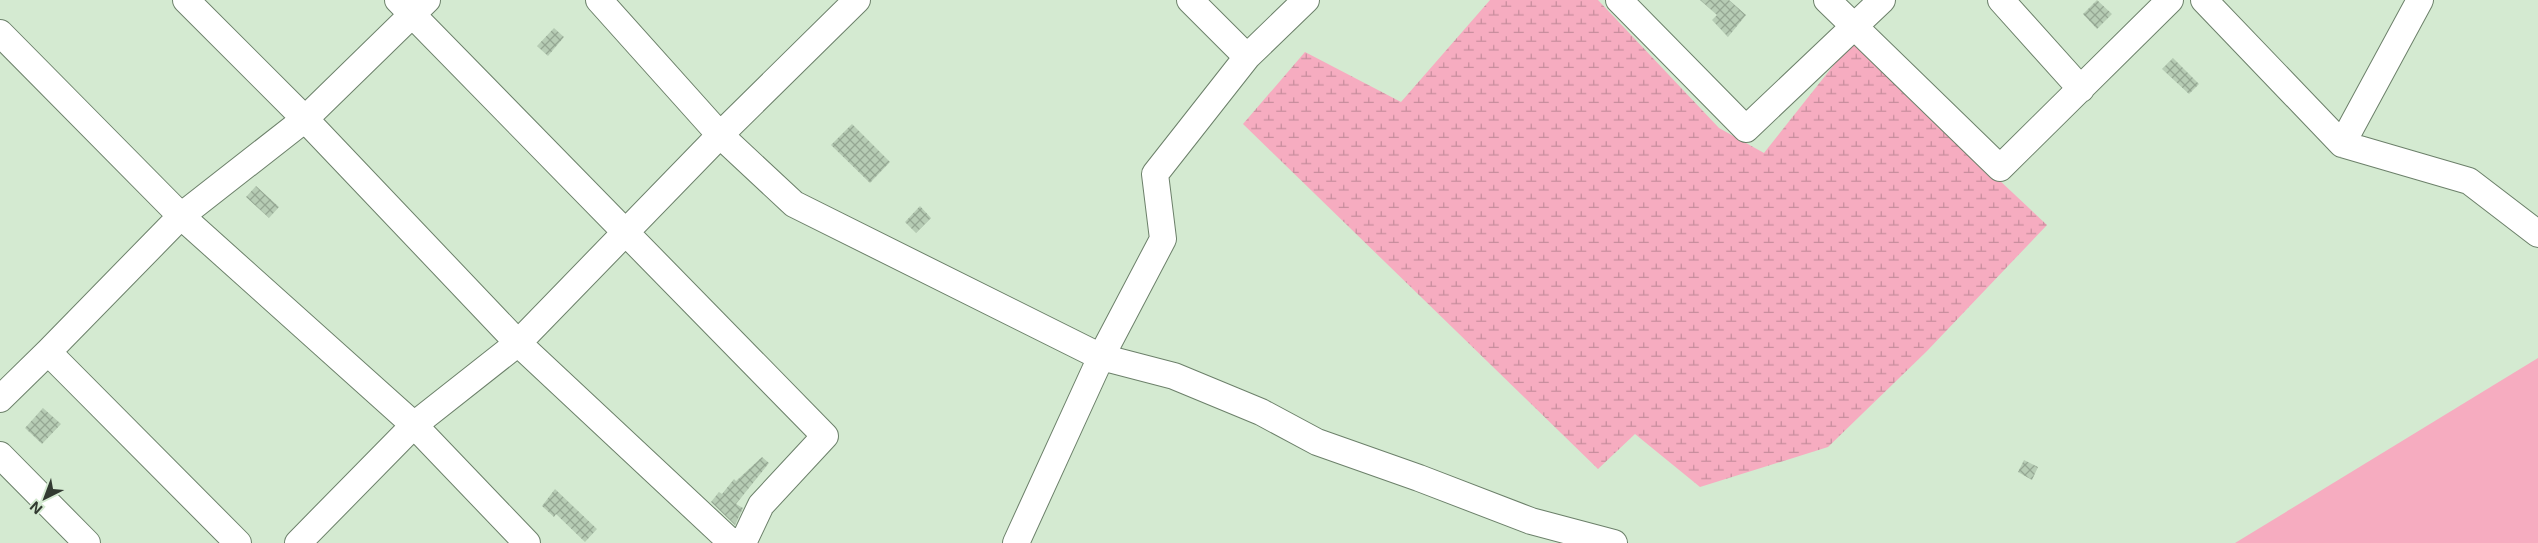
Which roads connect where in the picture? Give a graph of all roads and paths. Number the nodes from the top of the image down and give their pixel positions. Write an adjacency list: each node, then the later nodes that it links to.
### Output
1 (186, 0): 18 (street)
2 (599, 0): 19 (street)
3 (857, 0): 19 (street)
4 (1190, 0): 16 (street)
5 (1306, 0): 16 (street)
6 (1619, 0): 14 (street)
7 (1827, 0): 14 (street)
8 (1882, 0): 14 (street)
9 (2001, 0): 17 (street)
10 (2170, 0): 17 (street)
11 (2204, 0): 20 (street)
12 (2420, 0): 20 (street)
13 (413, 5): 18 (street); 22 (street)
14 (1855, 28): 17 (street)
15 (0, 34): 21 (street)
16 (1247, 57): 26 (street)
17 (2081, 90)
18 (304, 120): 21 (street); 24 (street)
19 (720, 135): 22 (street); 26 (street)
20 (2342, 144): 23 (street)
21 (181, 216): 25 (street); 28 (street)
22 (626, 231): 24 (street); 35 (street)
23 (2538, 234)
24 (518, 343): 28 (street); 34 (street)
25 (48, 352): 27 (street); 31 (street)
26 (1101, 357): 36 (street); 37 (street)
27 (0, 399)
28 (414, 425): 32 (street); 33 (street)
29 (0, 455): 30 (street)
30 (87, 543)
31 (238, 543)
32 (298, 543)
33 (527, 543)
34 (732, 543)
35 (743, 543)
36 (1016, 543)
37 (1614, 543)

